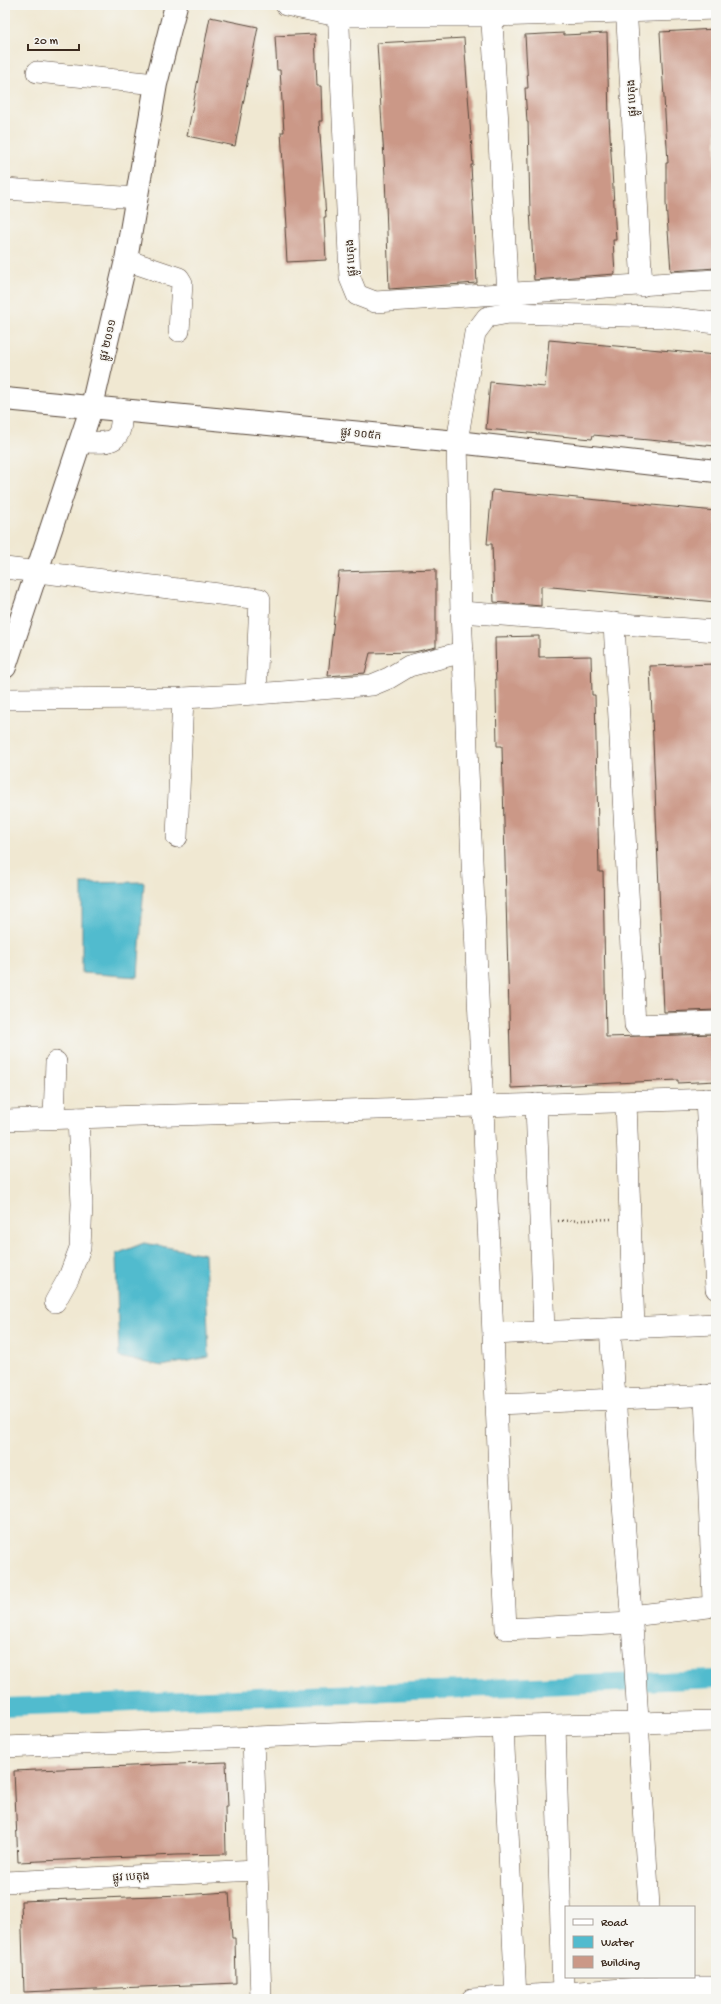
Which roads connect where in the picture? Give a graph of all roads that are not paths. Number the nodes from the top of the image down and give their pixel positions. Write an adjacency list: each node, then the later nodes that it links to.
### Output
1 (176, 5): 8 (main road, ផ្លូវ ២០១១)
2 (286, 5): 5 (street)
3 (626, 8): 4 (street); 6 (street); 13 (street, ផ្លូវ បេតុង)
4 (716, 9)
5 (338, 10): 6 (street); 14 (street, ផ្លូវ បេតុង)
6 (491, 10): 14 (street)
7 (37, 72): 8 (street)
8 (156, 84): 10 (main road, ផ្លូវ ២០១១)
9 (5, 189): 10 (street)
10 (138, 198): 11 (main road, ផ្លូវ ២០១១)
11 (126, 260): 16 (street); 18 (main road, ផ្លូវ ២០១១)
12 (716, 280): 13 (street, ផ្លូវ បេតុង)
13 (642, 286): 14 (street, ផ្លូវ បេតុង)
14 (508, 295)
15 (716, 323): 21 (street)
16 (178, 331)
17 (5, 400): 18 (main road, ផ្លូវ ១០៥ក)
18 (92, 406): 19 (main road, ផ្លូវ ១០៥ក); 20 (main road, ផ្លូវ ២០១១)
19 (121, 409): 20 (street); 21 (main road, ផ្លូវ ១០៥ក)
20 (81, 442): 24 (main road, ផ្លូវ ២០១១)
21 (457, 442): 22 (main road, ផ្លូវ ១០៥ក); 25 (street)
22 (716, 472)
23 (5, 568): 24 (street)
24 (36, 573): 29 (main road, ផ្លូវ ២០១១); 30 (street)
25 (461, 612): 26 (street); 28 (street)
26 (614, 623): 27 (street); 34 (street)
27 (716, 631)
28 (463, 652): 30 (street); 39 (street)
29 (5, 667)
30 (256, 694): 31 (street)
31 (183, 698): 32 (street); 33 (street)
32 (5, 699)
33 (177, 837)
34 (716, 1022)
35 (56, 1062): 40 (street)
36 (711, 1099): 37 (street); 43 (street)
37 (626, 1102): 38 (street); 46 (street)
38 (536, 1104): 39 (street); 48 (street)
39 (482, 1106): 41 (street); 49 (street)
40 (54, 1118): 41 (street); 42 (street)
41 (78, 1118): 44 (street)
42 (5, 1120)
43 (716, 1289)
44 (55, 1302)
45 (716, 1324): 46 (street)
46 (634, 1328): 47 (street)
47 (610, 1329): 48 (street); 51 (street)
48 (544, 1332): 49 (street)
49 (493, 1334): 52 (street)
50 (710, 1395): 51 (street); 53 (street)
51 (615, 1399): 52 (street); 53 (street)
52 (496, 1404): 53 (street)
53 (632, 1619): 54 (street)
54 (638, 1713): 55 (street); 56 (street); 62 (street)
55 (716, 1720)
56 (554, 1725): 57 (street); 65 (street)
57 (502, 1727): 58 (street); 66 (street)
58 (253, 1737): 59 (street); 60 (street)
59 (5, 1747)
60 (257, 1870): 61 (street, ផ្លូវ បេតុង); 67 (street)
61 (5, 1882)
62 (649, 1906)
63 (654, 1982): 64 (street); 65 (street)
64 (716, 1987)
65 (563, 1994): 66 (street)
66 (516, 1998): 68 (street)
67 (260, 1999)
68 (472, 1999)

